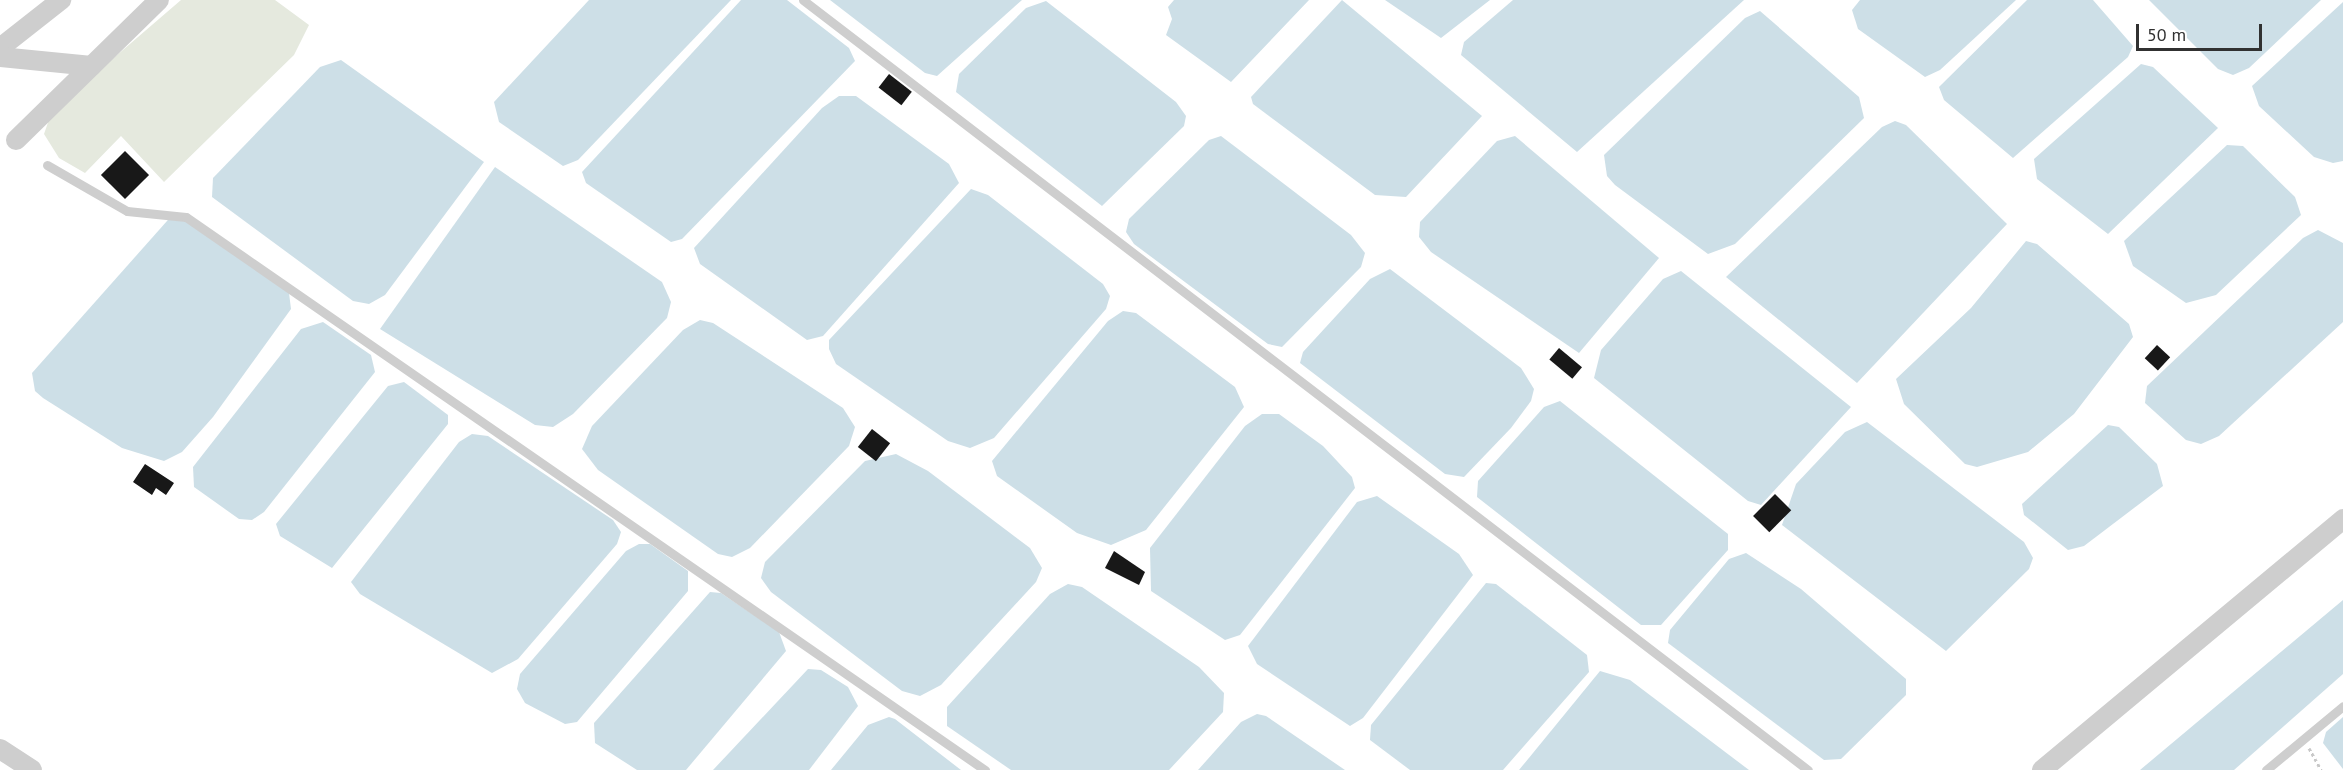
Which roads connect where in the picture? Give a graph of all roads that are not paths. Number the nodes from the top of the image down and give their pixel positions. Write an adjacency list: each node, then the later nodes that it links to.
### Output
1 (61, 0): 4 (street)
2 (159, 0): 6 (street)
3 (803, 0): 14 (lane)
4 (0, 48)
5 (0, 57): 6 (street)
6 (92, 66): 7 (street)
7 (16, 140)
8 (46, 165): 13 (lane)
9 (2343, 519): 15 (street)
10 (2343, 706): 16 (lane)
11 (0, 749): 12 (street)
12 (32, 770)
13 (985, 770)
14 (1808, 770)
15 (2042, 770)
16 (2266, 770)

